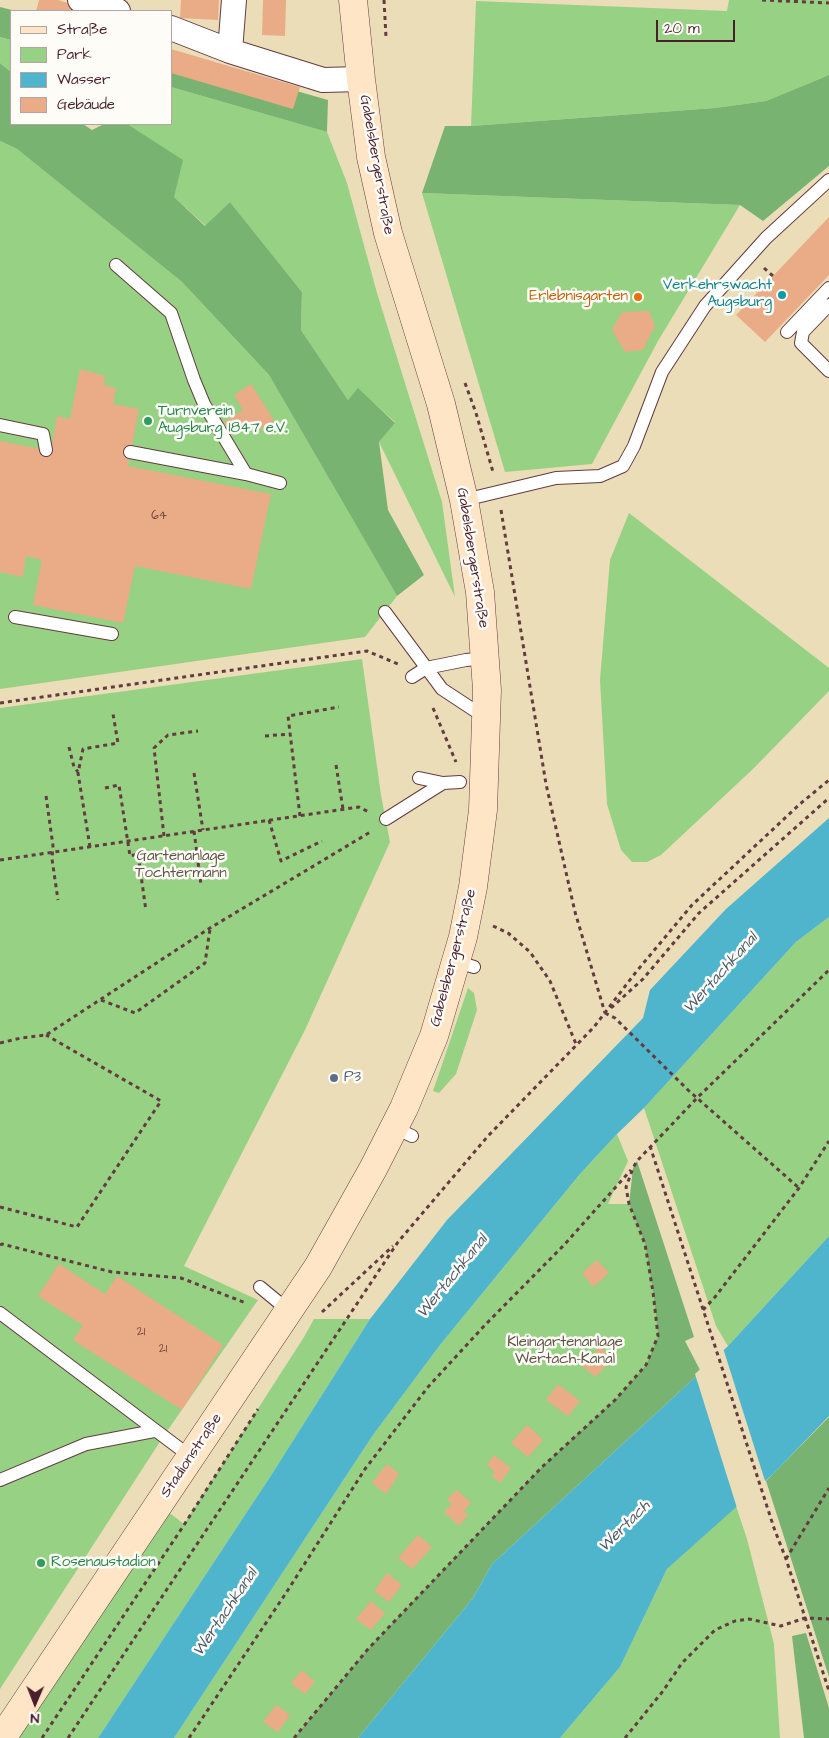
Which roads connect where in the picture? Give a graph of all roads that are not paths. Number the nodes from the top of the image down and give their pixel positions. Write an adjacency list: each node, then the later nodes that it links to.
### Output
1 (80, 0): 4 (street)
2 (234, 0): 6 (street)
3 (353, 0): 7 (street, Gabelsbergerstraße)
4 (115, 10)
5 (172, 28): 6 (street)
6 (230, 51): 7 (street)
7 (361, 78): 19 (street, Gabelsbergerstraße)
8 (829, 180): 19 (lane)
9 (116, 265): 17 (lane)
10 (829, 288): 12 (lane)
11 (829, 305): 13 (lane)
12 (786, 332)
13 (829, 371)
14 (0, 425): 15 (lane)
15 (46, 450)
16 (130, 452): 17 (lane)
17 (246, 474): 18 (lane)
18 (280, 483)
19 (464, 500): 23 (street, Gabelsbergerstraße)
20 (384, 612): 24 (lane)
21 (14, 617): 22 (lane)
22 (112, 634)
23 (486, 658): 24 (lane); 25 (street, Gabelsbergerstraße)
24 (419, 673): 25 (lane)
25 (486, 718): 30 (street, Gabelsbergerstraße)
26 (418, 778): 28 (lane)
27 (460, 782): 28 (lane)
28 (443, 783): 29 (lane)
29 (383, 819)
30 (373, 1169): 33 (street, Stadionstraße)
31 (260, 1287): 33 (lane)
32 (0, 1313): 34 (lane)
33 (286, 1315): 35 (street, Stadionstraße)
34 (154, 1431): 35 (lane); 36 (lane)
35 (191, 1457): 37 (street, Stadionstraße)
36 (0, 1480)
37 (2, 1738)

